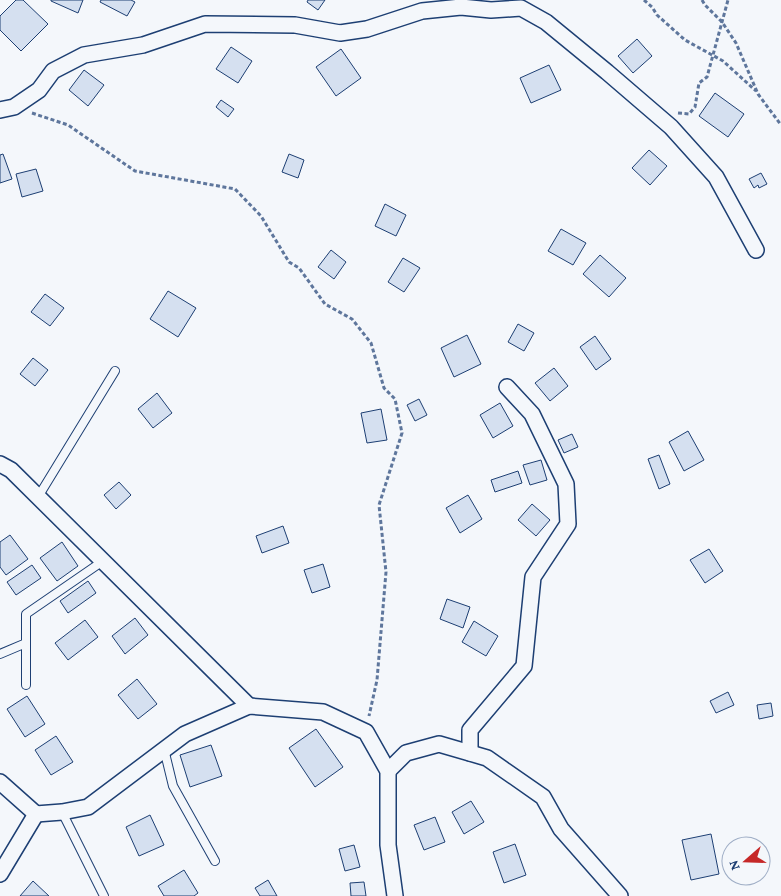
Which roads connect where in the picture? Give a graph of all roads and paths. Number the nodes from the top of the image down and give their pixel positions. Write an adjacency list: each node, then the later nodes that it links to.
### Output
1 (644, 0): 5 (path)
2 (702, 0): 4 (path)
3 (728, 0): 4 (path)
4 (722, 22): 5 (path); 6 (path)
5 (712, 56): 6 (path); 8 (path)
6 (758, 94): 9 (path)
7 (7, 108): 8 (street); 20 (path)
8 (651, 110): 10 (street)
9 (781, 125)
10 (756, 250)
11 (115, 371): 14 (lane)
12 (507, 387): 22 (street)
13 (0, 464): 14 (street)
14 (38, 496): 15 (street)
15 (103, 561): 16 (lane); 19 (street)
16 (26, 643): 17 (lane); 18 (lane)
17 (0, 654)
18 (26, 685)
19 (249, 706): 20 (street); 21 (street)
20 (366, 732): 23 (street)
21 (164, 750): 25 (street); 27 (lane)
22 (470, 753): 23 (street); 31 (street)
23 (388, 771): 30 (street)
24 (0, 782): 26 (street)
25 (62, 812): 26 (street); 29 (lane)
26 (36, 814): 28 (street)
27 (215, 861)
28 (0, 874)
29 (104, 896)
30 (394, 896)
31 (620, 896)

